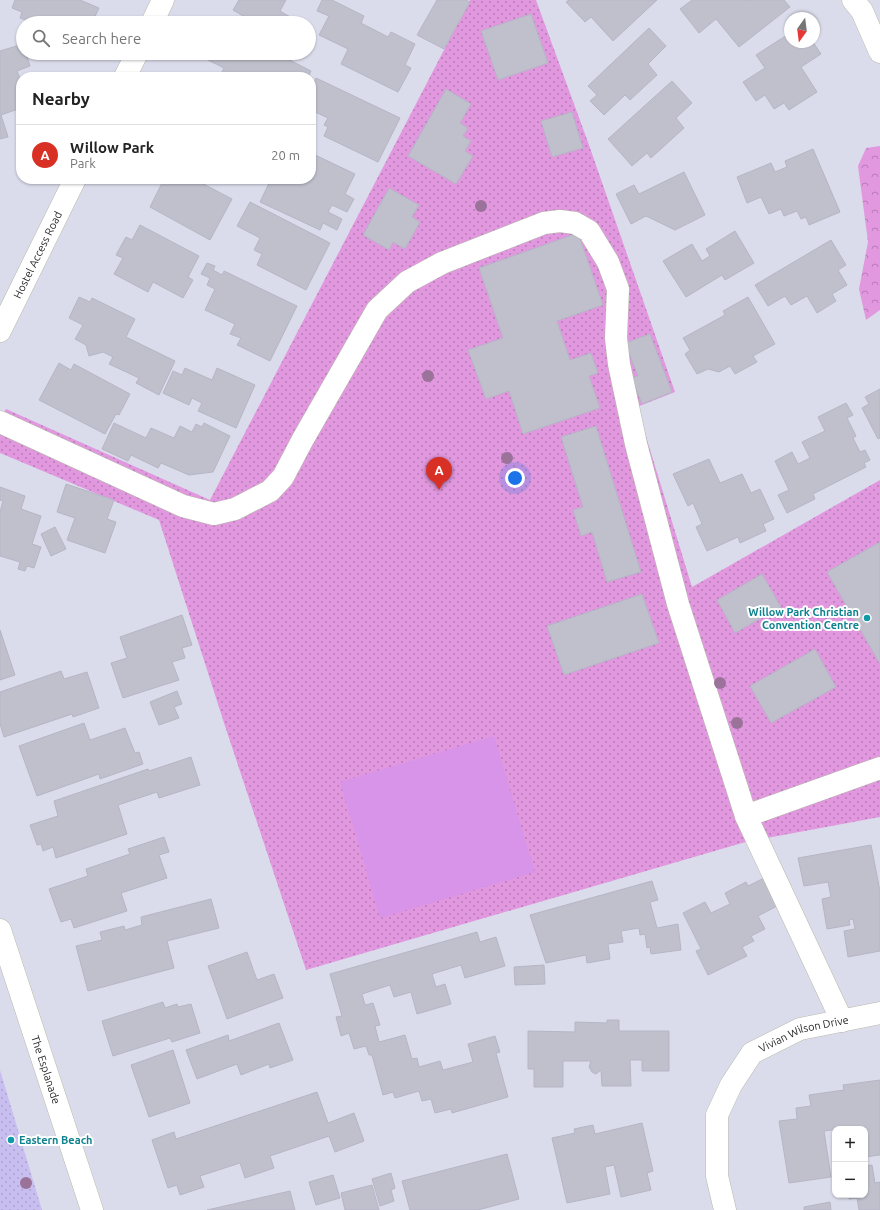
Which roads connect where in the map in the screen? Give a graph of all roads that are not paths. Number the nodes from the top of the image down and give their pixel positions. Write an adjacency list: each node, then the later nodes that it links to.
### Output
1 (163, 0): 3 (street)
2 (853, 0): 4 (street)
3 (155, 16)
4 (880, 52)
5 (134, 60): 6 (street)
6 (128, 72)
7 (73, 184): 8 (street, Hostel Access Road)
8 (0, 330)
9 (0, 422): 11 (street)
10 (880, 768): 11 (street)
11 (746, 816): 14 (street)
12 (0, 930): 15 (street, The Esplanade)
13 (880, 1013): 14 (street, Vivian Wilson Drive)
14 (842, 1020): 16 (street, Vivian Wilson Drive)
15 (92, 1210)
16 (725, 1210)

